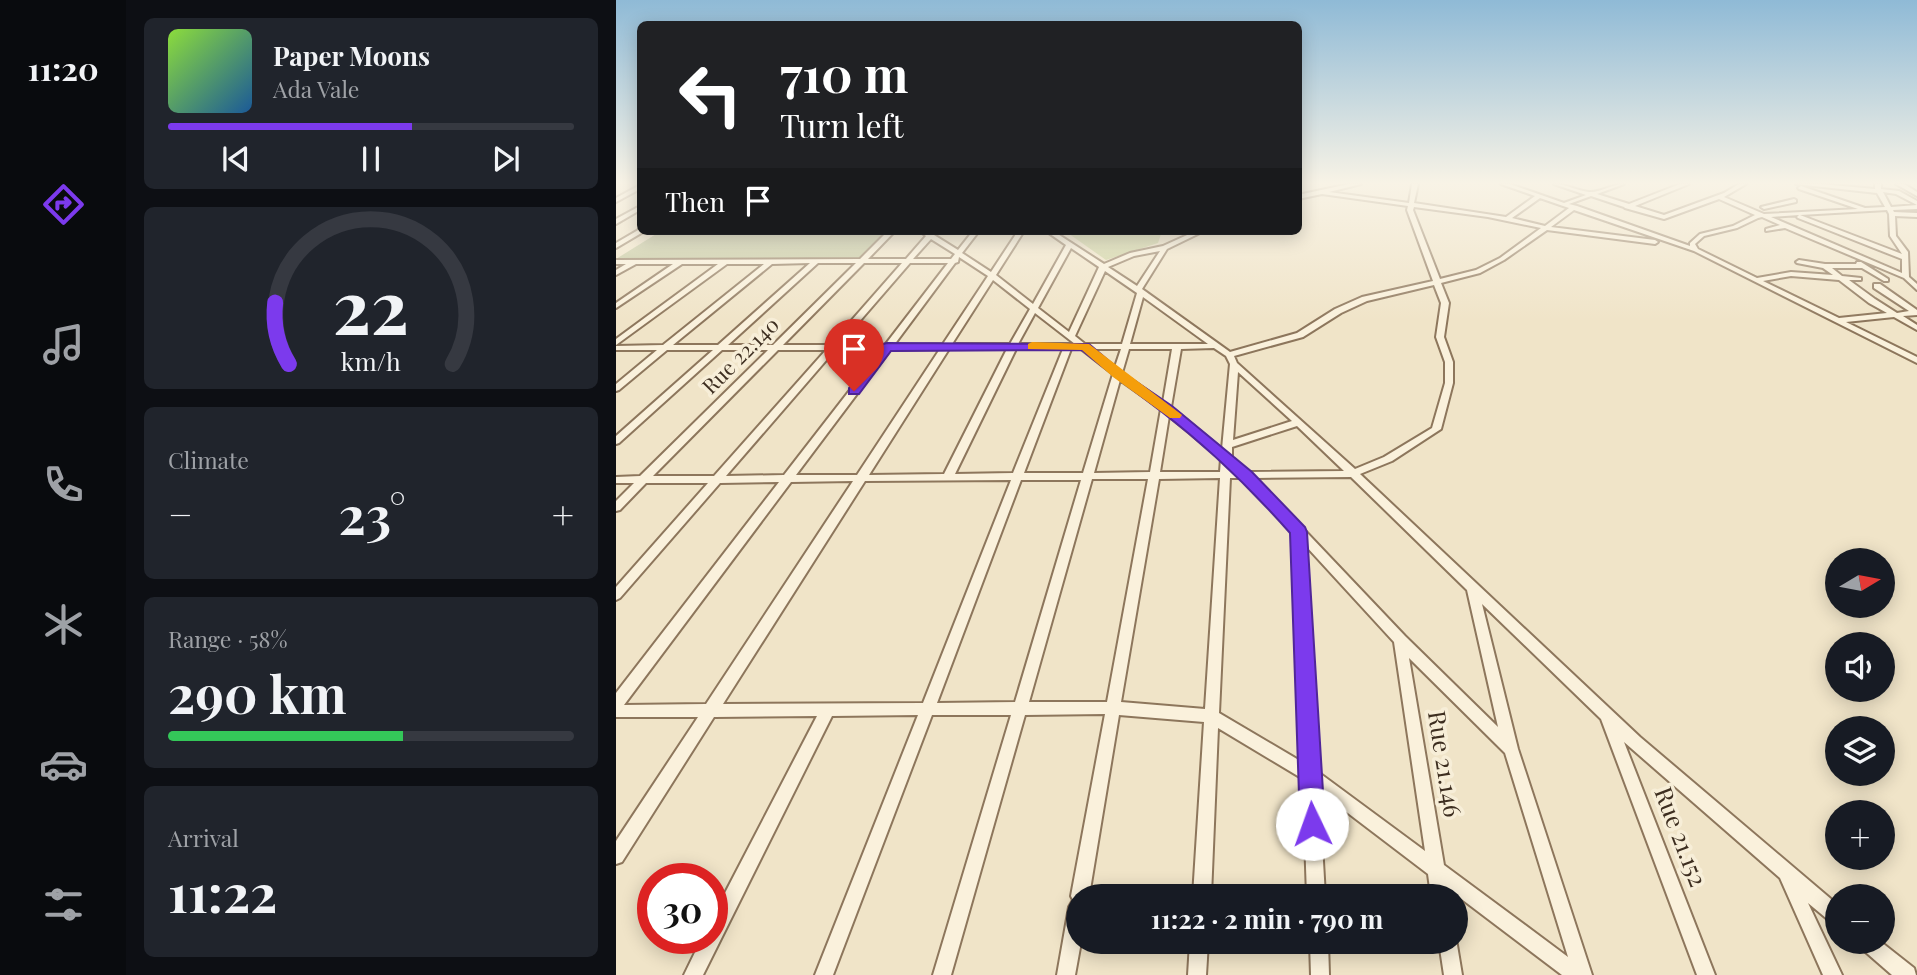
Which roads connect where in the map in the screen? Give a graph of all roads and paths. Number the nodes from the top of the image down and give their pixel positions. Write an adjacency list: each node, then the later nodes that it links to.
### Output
1 (1416, 230): 49 (street)
2 (1546, 230): 49 (street)
3 (1560, 230): 17 (street)
4 (1636, 230): 17 (street)
5 (1727, 230): 22 (street)
6 (1798, 230): 25 (street)
7 (1832, 230): 23 (street)
8 (1892, 230): 24 (street)
9 (637, 233): 19 (street)
10 (888, 235): 29 (street, Rue 22.140)
11 (927, 235): 30 (street)
12 (932, 235): 27 (street)
13 (973, 235): 27 (street)
14 (1019, 235): 43 (street)
15 (1055, 235): 18 (street)
16 (1193, 235): 21 (street)
17 (1675, 244): 22 (street)
18 (1069, 245): 39 (street); 54 (street)
19 (616, 246)
20 (1914, 247): 24 (street)
21 (1165, 248): 39 (street); 52 (street)
22 (1696, 250): 47 (street)
23 (1884, 250): 24 (street); 25 (street)
24 (1905, 254): 26 (street); 44 (street)
25 (1857, 256): 38 (street); 40 (street)
26 (1917, 256)
27 (956, 257): 30 (street); 43 (street); 68 (street)
28 (616, 261): 31 (street)
29 (863, 261): 30 (street); 35 (street); 66 (street, Rue 22.140)
30 (909, 261): 67 (street)
31 (634, 262): 32 (street); 41 (street)
32 (680, 262): 33 (street); 53 (street)
33 (725, 262): 34 (street); 59 (street)
34 (770, 262): 35 (street); 69 (street)
35 (816, 262): 70 (street)
36 (1799, 262): 37 (street)
37 (1825, 266): 38 (street); 45 (street)
38 (1864, 266): 42 (street)
39 (1103, 267): 52 (street); 58 (street)
40 (1896, 272): 42 (street); 44 (street)
41 (616, 273)
42 (1876, 273): 48 (street)
43 (993, 276): 54 (street); 61 (street)
44 (1906, 276): 51 (street)
45 (1843, 278): 46 (street); 47 (street); 55 (street)
46 (1859, 279)
47 (1756, 280): 56 (street)
48 (1886, 280)
49 (1438, 284): 72 (street); 81 (street)
50 (1877, 286): 55 (street)
51 (1916, 286)
52 (1139, 291): 64 (street); 65 (street)
53 (616, 306)
54 (1033, 309): 58 (street); 62 (street)
55 (1895, 316): 56 (street); 57 (street)
56 (1840, 320): 71 (street)
57 (1917, 328)
58 (1069, 341): 62 (street); 63 (street); 83 (street)
59 (616, 345): 69 (street)
60 (1177, 345): 64 (street); 65 (street); 77 (street)
61 (946, 346): 62 (street); 68 (street); 88 (street)
62 (1013, 346): 87 (street)
63 (1085, 346): 64 (street); 75 (street)
64 (1124, 346): 75 (street)
65 (1213, 346): 72 (street)
66 (775, 347): 67 (street); 70 (street); 91 (street, Rue 22.140)
67 (832, 347): 68 (street); 92 (street)
68 (887, 347): 89 (street)
69 (665, 348): 70 (street); 76 (street)
70 (719, 348): 79 (street)
71 (1904, 354): 73 (street); 74 (street)
72 (1231, 360): 78 (street); 80 (street)
73 (1917, 360)
74 (1917, 366)
75 (1118, 374): 77 (street); 84 (street)
76 (616, 388)
77 (1167, 409): 80 (street); 85 (street)
78 (1299, 422): 80 (street); 81 (street)
79 (616, 441)
80 (1227, 452): 82 (street); 86 (street)
81 (1352, 474): 82 (street); 95 (street)
82 (1247, 475): 86 (street); 94 (street)
83 (1018, 476): 84 (street); 87 (street); 100 (street)
84 (1086, 476): 85 (street); 99 (street)
85 (1154, 476): 86 (street); 101 (street)
86 (1225, 476): 105 (street)
87 (948, 477): 88 (street)
88 (861, 478): 89 (street); 103 (street)
89 (787, 479): 92 (street); 98 (street)
90 (616, 480): 91 (street)
91 (643, 480): 92 (street); 93 (street, Rue 22.140)
92 (717, 480): 96 (street)
93 (616, 508)
94 (1299, 532): 97 (street); 108 (street)
95 (1473, 591): 106 (street); 107 (street)
96 (616, 595)
97 (1400, 640): 107 (street); 110 (street, Rue 21.146)
98 (616, 704)
99 (1020, 707): 100 (street); 101 (street); 126 (street)
100 (929, 708): 102 (street); 125 (street)
101 (1112, 708): 105 (street); 112 (street)
102 (828, 709): 103 (street); 116 (street)
103 (711, 710): 104 (street); 109 (street)
104 (616, 711)
105 (1212, 716): 108 (street); 113 (street)
106 (1607, 716): 111 (street); 133 (street, Rue 21.152)
107 (1511, 749): 132 (street)
108 (1310, 775): 110 (street); 114 (street)
109 (616, 856)
110 (1436, 869): 115 (street, Rue 21.146); 131 (street)
111 (1786, 874): 117 (street); 134 (street)
112 (1082, 884)
113 (1203, 884)
114 (1315, 884)
115 (1438, 884)
116 (728, 906)
117 (1825, 906)
118 (704, 954): 124 (street)
119 (1070, 954): 127 (street)
120 (1199, 954): 128 (street)
121 (1319, 954): 129 (street)
122 (1450, 954): 130 (street)
123 (1882, 954): 135 (street)
124 (693, 975)
125 (824, 975)
126 (942, 975)
127 (1066, 975)
128 (1198, 975)
129 (1320, 975)
130 (1453, 975)
131 (1577, 975)
132 (1583, 975)
133 (1706, 975)
134 (1833, 975)
135 (1907, 975)

